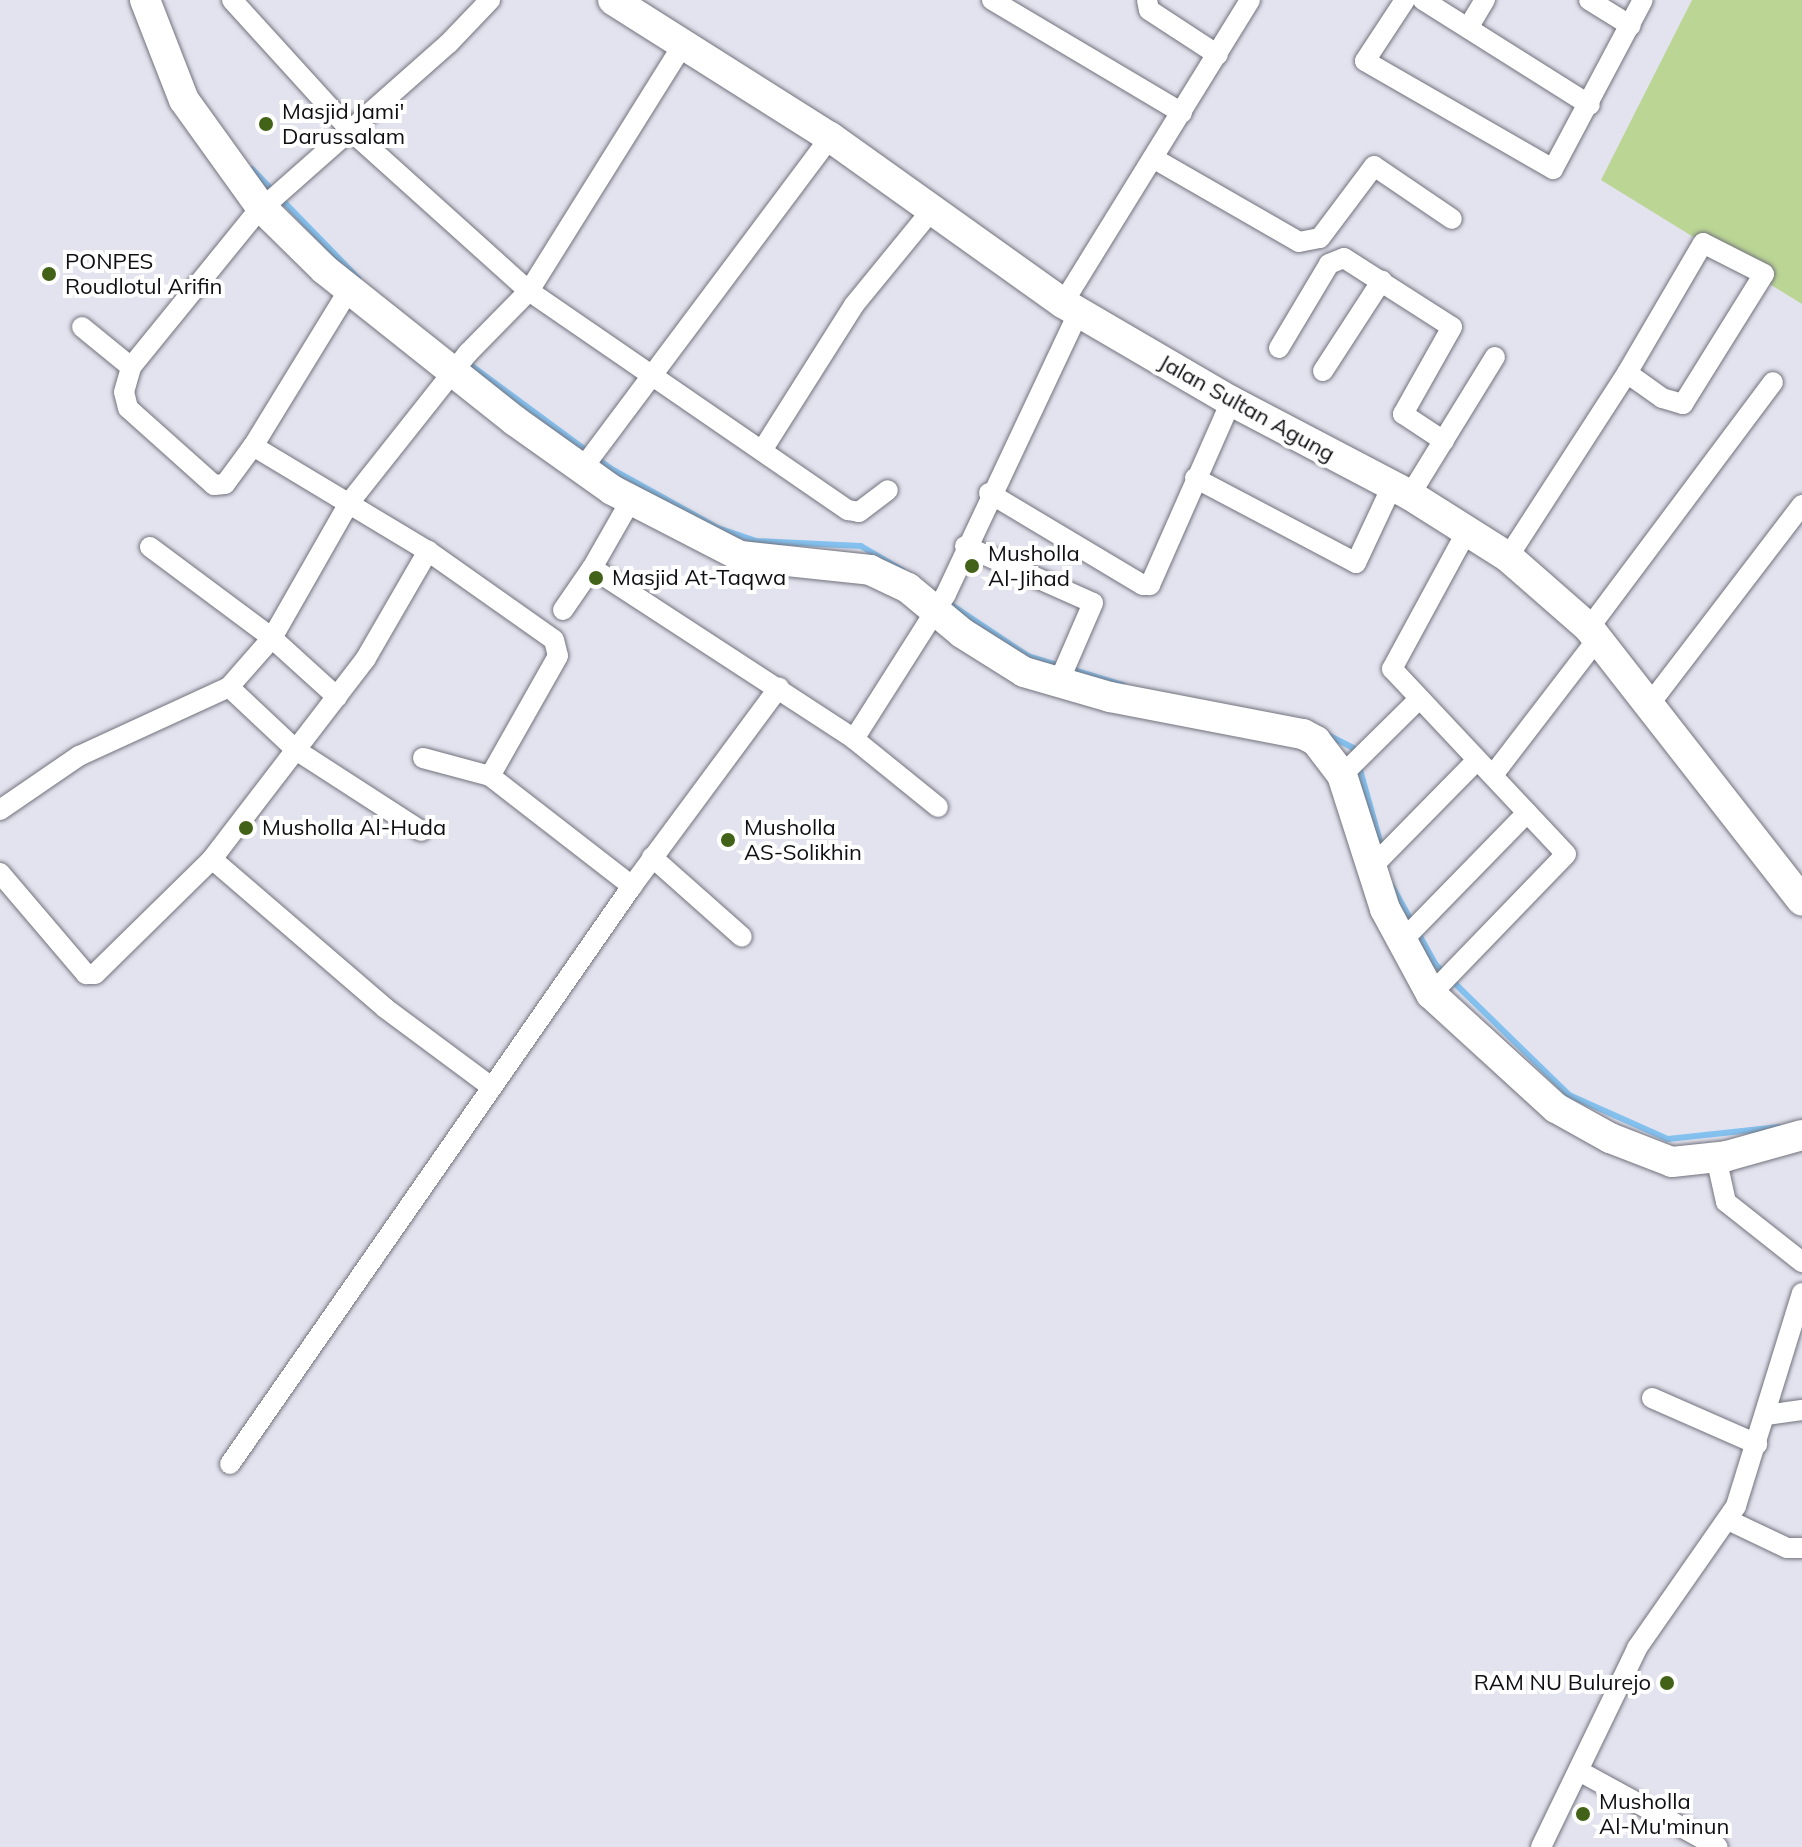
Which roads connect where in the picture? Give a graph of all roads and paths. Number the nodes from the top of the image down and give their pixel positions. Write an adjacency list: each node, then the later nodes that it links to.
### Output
1 (145, 0): 22 (street)
2 (232, 0): 19 (street)
3 (490, 0): 19 (street)
4 (613, 0): 15 (street, Jalan Sultan Agung)
5 (992, 0): 18 (street)
6 (1147, 0): 16 (street)
7 (1250, 0): 16 (street)
8 (1405, 0): 17 (street)
9 (1423, 0): 14 (street)
10 (1485, 0): 14 (street)
11 (1589, 0): 13 (street)
12 (1643, 0): 13 (street)
13 (1631, 26): 17 (street)
14 (1468, 28): 17 (street)
15 (684, 43): 20 (street, Jalan Sultan Agung); 27 (street)
16 (1218, 55): 18 (street)
17 (1590, 105)
18 (1182, 113): 21 (street)
19 (351, 131): 22 (street); 27 (street)
20 (830, 137): 23 (street, Jalan Sultan Agung); 36 (street)
21 (1153, 158): 24 (street); 28 (street)
22 (270, 201): 26 (street); 33 (street)
23 (930, 212): 28 (street, Jalan Sultan Agung); 41 (street)
24 (1452, 219)
25 (1382, 280): 30 (street); 34 (street); 39 (street)
26 (350, 288): 32 (street); 40 (street)
27 (529, 291): 32 (street); 36 (street)
28 (1071, 307): 38 (street, Jalan Sultan Agung); 46 (street)
29 (82, 327): 33 (street)
30 (1279, 348)
31 (1495, 357): 39 (street)
32 (459, 364): 42 (street); 48 (street)
33 (131, 367): 40 (street)
34 (1323, 371)
35 (1627, 373): 35 (street); 54 (street)
36 (650, 376): 41 (street); 42 (street)
37 (1773, 382): 58 (street)
38 (1231, 401): 43 (street); 45 (street, Jalan Sultan Agung)
39 (1444, 441): 45 (street)
40 (253, 446): 48 (street)
41 (763, 449): 44 (street)
42 (589, 459): 47 (street)
43 (1195, 478): 45 (street); 46 (street)
44 (888, 490)
45 (1401, 491): 50 (street, Jalan Sultan Agung)
46 (989, 493): 51 (street)
47 (631, 500): 55 (street); 56 (street)
48 (349, 503): 53 (street); 59 (street)
49 (1802, 505): 65 (street)
50 (1467, 531): 54 (street, Jalan Sultan Agung); 64 (street)
51 (965, 546): 56 (street); 60 (street)
52 (150, 547): 59 (street)
53 (428, 551): 63 (street); 72 (street)
54 (1508, 557): 58 (street, Jalan Sultan Agung)
55 (592, 568): 57 (street); 62 (street)
56 (940, 603): 60 (street); 66 (street)
57 (563, 610)
58 (1594, 633): 65 (street, Jalan Sultan Agung); 71 (street)
59 (272, 638): 61 (street); 63 (street)
60 (1058, 684): 70 (street)
61 (229, 687): 67 (street); 74 (street)
62 (779, 687): 66 (street); 77 (street)
63 (337, 697): 67 (street)
64 (1417, 701): 69 (street); 70 (street)
65 (1649, 705): 82 (street, Jalan Sultan Agung)
66 (854, 739): 73 (street)
67 (296, 750): 76 (street); 78 (street)
68 (423, 758): 72 (street)
69 (1477, 760): 71 (street); 79 (street)
70 (1342, 775): 79 (street)
71 (1493, 775): 75 (street)
72 (490, 776): 81 (street)
73 (938, 807)
74 (0, 810)
75 (1527, 813): 84 (street); 85 (street)
76 (421, 831)
77 (652, 857): 81 (street); 83 (street)
78 (212, 859): 80 (street); 86 (street)
79 (1370, 869): 84 (street)
80 (0, 873)
81 (632, 886): 86 (street)
82 (1802, 901)
83 (742, 937)
84 (1400, 943): 85 (street)
85 (1431, 994): 88 (street)
86 (490, 1086): 95 (street)
87 (1802, 1135): 88 (street)
88 (1716, 1157): 89 (street)
89 (1802, 1262)
90 (1802, 1293): 93 (street)
91 (1652, 1398): 94 (street)
92 (1802, 1410): 93 (street)
93 (1766, 1415): 94 (street)
94 (1757, 1444): 96 (street)
95 (230, 1464)
96 (1728, 1520): 97 (street); 98 (street)
97 (1802, 1548)
98 (1579, 1771): 99 (street); 100 (street)
99 (1541, 1847)
100 (1718, 1847)

